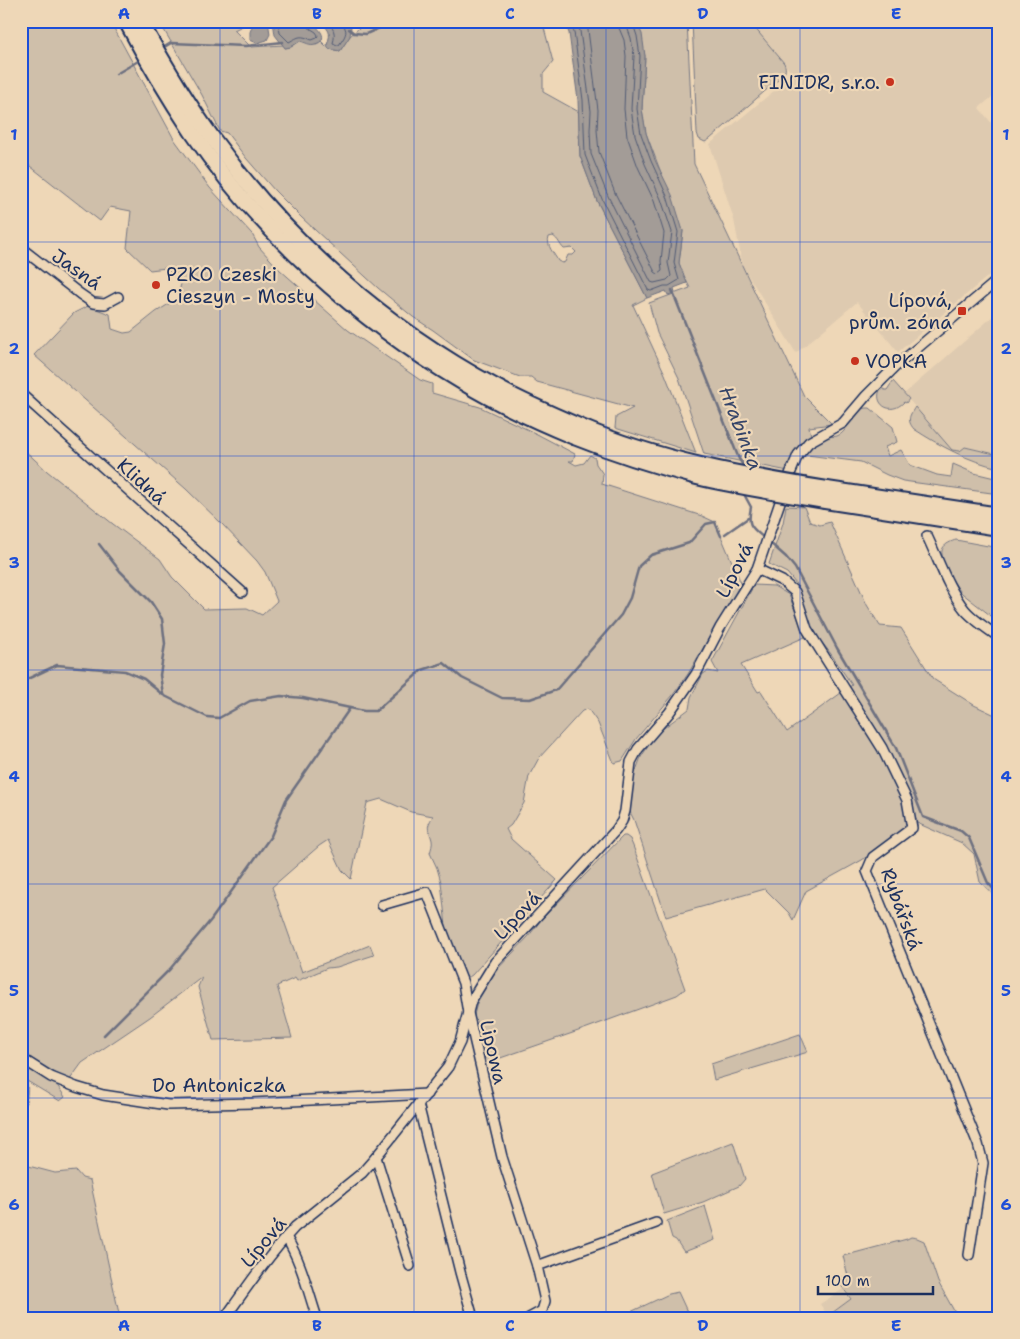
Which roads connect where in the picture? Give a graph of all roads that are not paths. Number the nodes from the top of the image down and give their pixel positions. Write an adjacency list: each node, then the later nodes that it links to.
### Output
1 (126, 21): 7 (highway)
2 (140, 21): 7 (highway)
3 (21, 248): 5 (street, Jasná)
4 (999, 279): 8 (street)
5 (118, 297)
6 (21, 394): 15 (street, Klidná)
7 (576, 431): 9 (highway, bridge)
8 (790, 474)
9 (826, 495): 11 (highway); 12 (highway)
10 (780, 502): 14 (street, Lípová)
11 (999, 515)
12 (999, 528)
13 (927, 536): 16 (street)
14 (757, 569): 18 (street, Lípová); 25 (street, Rybářská)
15 (242, 592)
16 (999, 637)
17 (382, 905): 18 (street, Lipowa)
18 (468, 1013): 20 (street, Lípová); 27 (street, Lipowa)
19 (21, 1058): 20 (street, Do Antoniczka)
20 (426, 1094): 21 (street, Lípová)
21 (418, 1104): 22 (street, Lípová); 30 (street)
22 (376, 1157): 24 (street, Lípová); 26 (street)
23 (656, 1223): 27 (street)
24 (286, 1237): 28 (street, Lípová); 29 (street)
25 (969, 1255)
26 (410, 1266)
27 (537, 1266): 31 (street, Lipowa)
28 (225, 1318)
29 (317, 1318)
30 (474, 1318)
31 (529, 1318)

